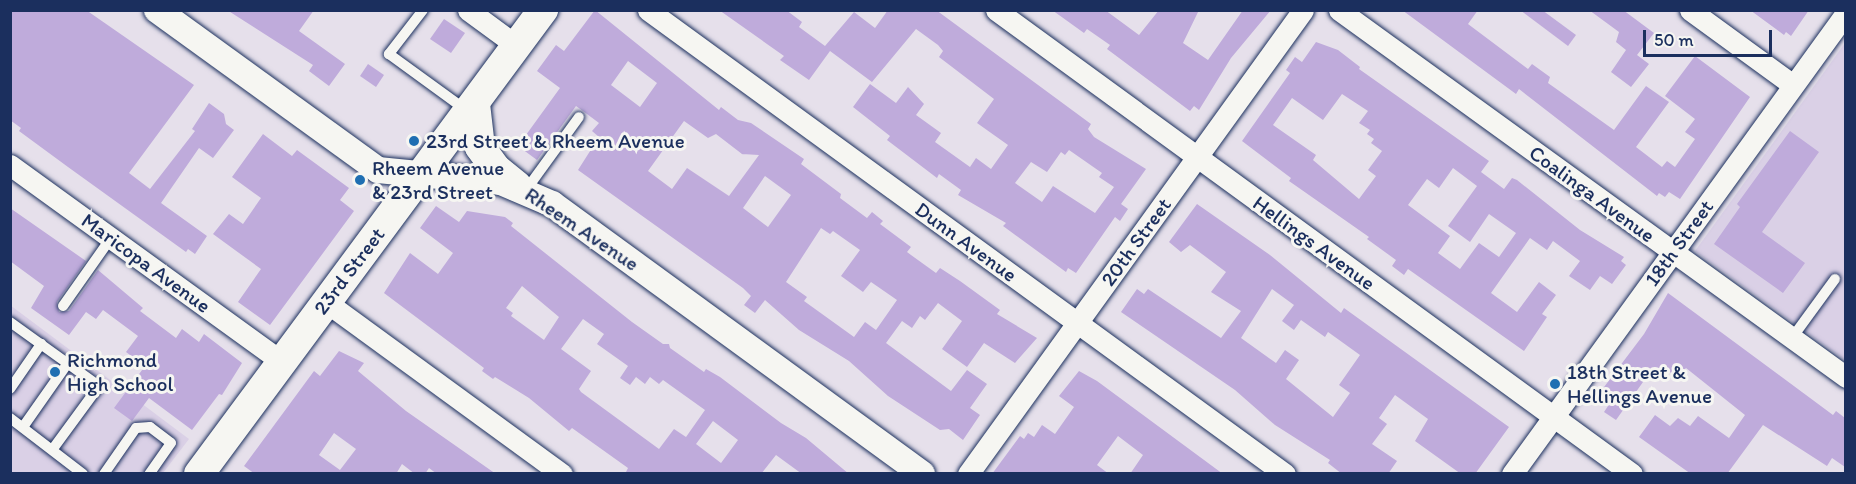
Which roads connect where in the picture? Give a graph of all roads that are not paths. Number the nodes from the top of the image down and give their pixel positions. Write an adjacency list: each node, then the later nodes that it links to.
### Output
1 (157, 10): 17 (street, Rheem Avenue)
2 (423, 10): 13 (lane)
3 (468, 10): 11 (street)
4 (543, 10): 11 (main road, 23rd Street)
5 (648, 10): 25 (street, Dunn Avenue)
6 (996, 10): 15 (street, Hellings Avenue)
7 (1303, 10): 15 (street, 20th Street)
8 (1339, 10): 20 (street, Coalinga Avenue)
9 (1690, 10): 12 (street)
10 (1845, 13): 12 (street, 18th Street)
11 (517, 46): 13 (main road, 23rd Street)
12 (1793, 85): 20 (street, 18th Street)
13 (471, 108): 17 (main road, 23rd Street); 18 (main road)
14 (579, 117): 18 (lane)
15 (1197, 158): 25 (street, 20th Street); 32 (street, Hellings Avenue)
16 (10, 165): 19 (street, Maricopa Avenue)
17 (422, 174): 18 (street, Rheem Avenue); 22 (main road, 23rd Street)
18 (522, 188): 41 (street, Rheem Avenue)
19 (111, 238): 23 (lane); 28 (street, Maricopa Avenue)
20 (1672, 252): 26 (street, Coalinga Avenue); 32 (street, 18th Street)
21 (1835, 279): 26 (lane)
22 (326, 302): 28 (main road, 23rd Street); 40 (street)
23 (63, 306)
24 (10, 322): 27 (lane)
25 (1078, 323): 42 (street, 20th Street); 43 (street, Dunn Avenue)
26 (1792, 338): 30 (street, Coalinga Avenue)
27 (41, 344): 29 (lane); 31 (lane)
28 (282, 362): 36 (main road, 23rd Street)
29 (68, 363): 34 (lane); 35 (lane)
30 (1845, 376)
31 (10, 389)
32 (1553, 417): 44 (street, 18th Street); 45 (street, Hellings Avenue)
33 (10, 418): 34 (lane)
34 (22, 427): 35 (lane)
35 (52, 450): 37 (lane)
36 (206, 471)
37 (78, 472)
38 (104, 474): 39 (lane)
39 (149, 474)
40 (562, 474)
41 (922, 474)
42 (968, 474)
43 (1285, 474)
44 (1512, 474)
45 (1632, 474)

